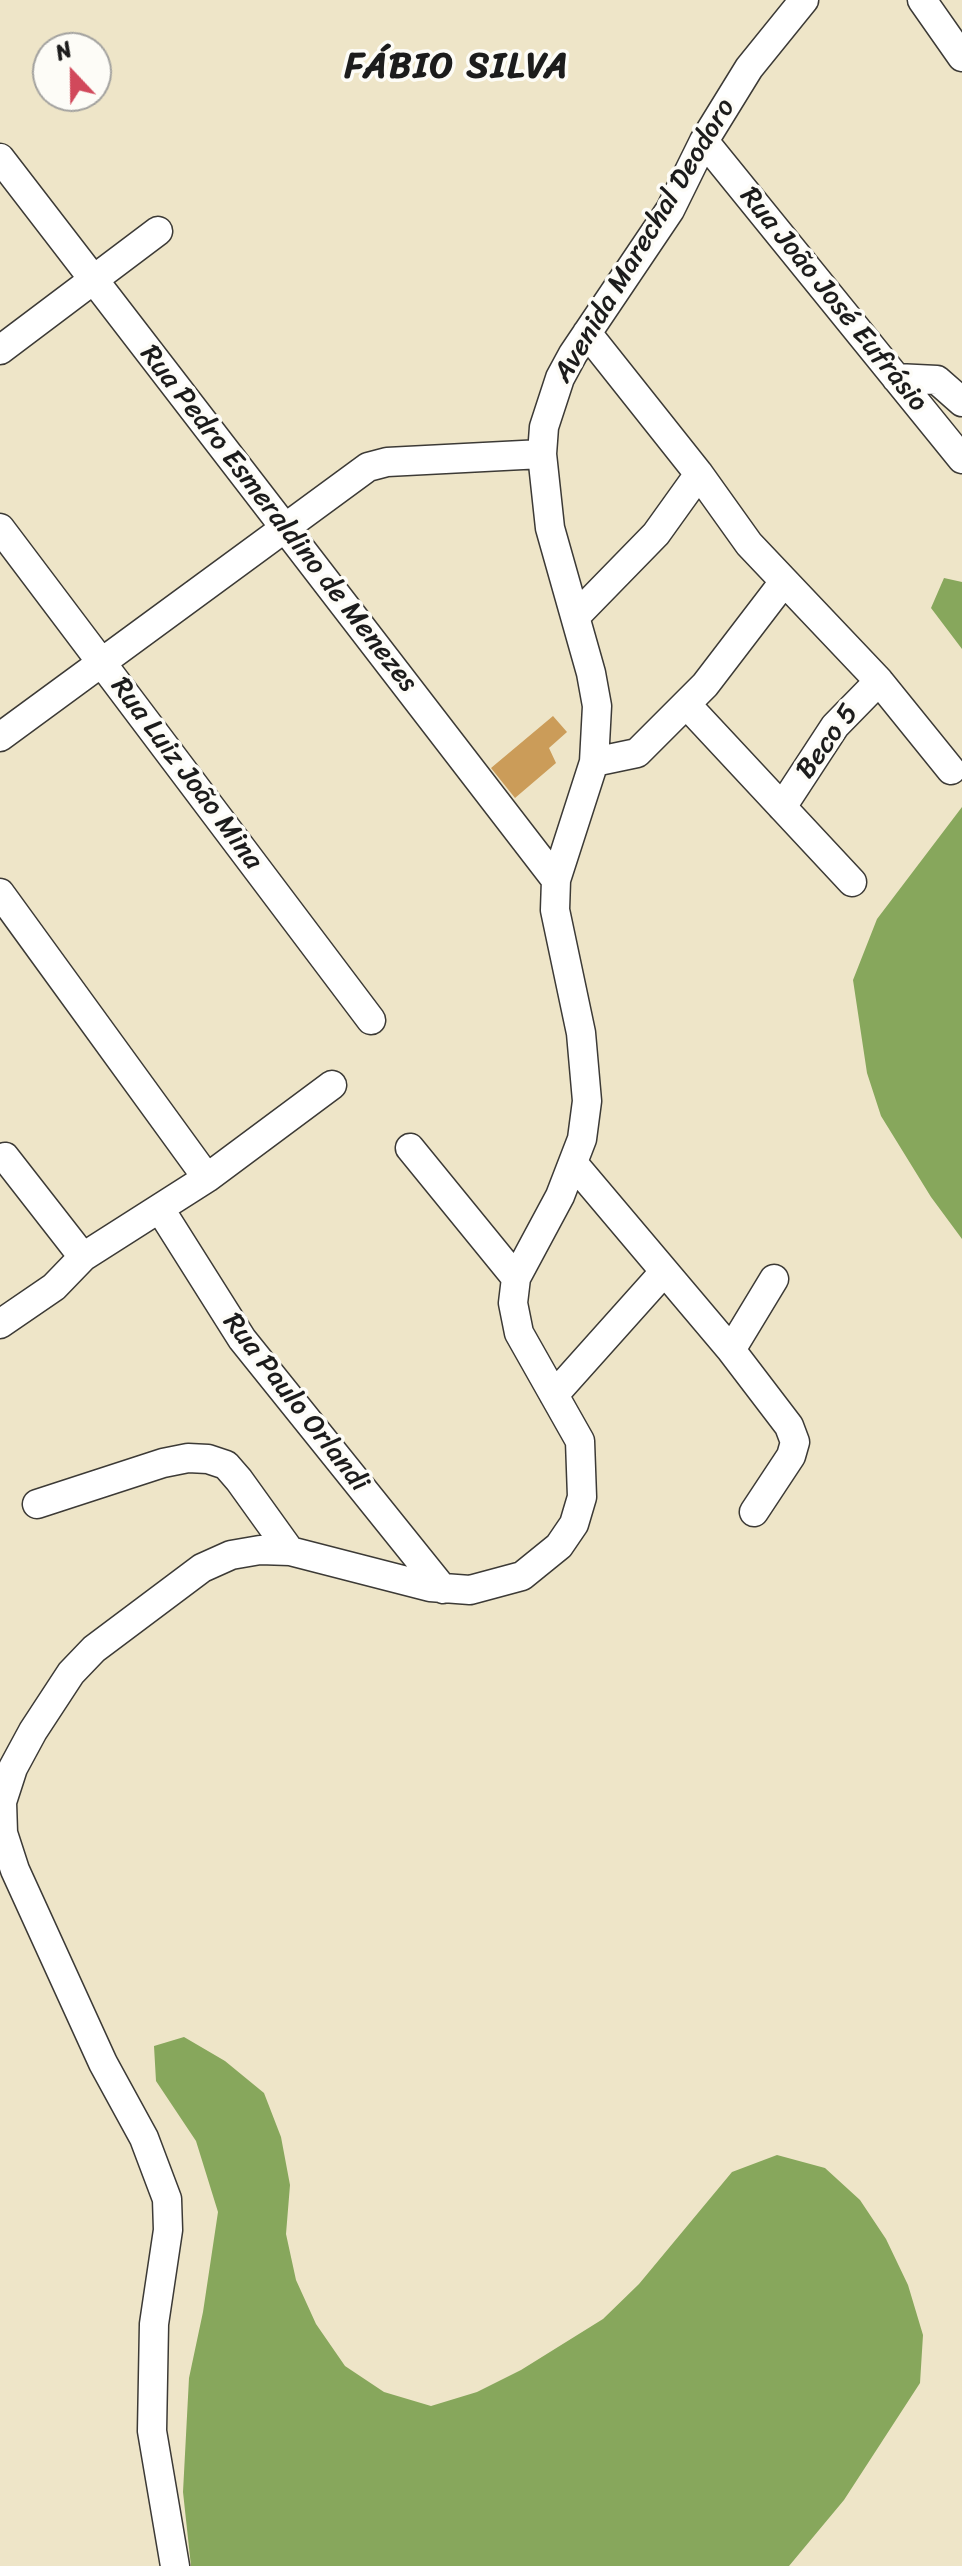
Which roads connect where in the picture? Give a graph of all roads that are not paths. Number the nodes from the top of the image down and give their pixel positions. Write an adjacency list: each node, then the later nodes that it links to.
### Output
1 (804, 0): 4 (street, Avenida Marechal Deodoro)
2 (922, 0): 3 (street)
3 (962, 57)
4 (704, 141): 8 (street, Avenida Marechal Deodoro); 10 (street, Rua João José Eufrásio)
5 (0, 158): 7 (street, Rua Pedro Esmeraldino de Menezes)
6 (158, 231): 7 (street)
7 (94, 280): 9 (street); 15 (street, Rua Pedro Esmeraldino de Menezes)
8 (587, 333): 12 (street, Avenida Marechal Deodoro); 14 (street)
9 (0, 350)
10 (896, 378): 11 (street); 13 (street, Rua João José Eufrásio)
11 (962, 402)
12 (542, 454): 15 (street); 18 (street, Avenida Marechal Deodoro)
13 (962, 459)
14 (699, 474): 17 (street); 18 (street)
15 (283, 526): 19 (street); 26 (street, Rua Pedro Esmeraldino de Menezes)
16 (0, 528): 19 (street, Rua Luiz João Mina)
17 (783, 583): 20 (street); 21 (street)
18 (576, 616): 23 (street, Avenida Marechal Deodoro)
19 (101, 662): 22 (street); 29 (street, Rua Luiz João Mina)
20 (879, 681): 24 (street); 25 (street, Beco 5)
21 (687, 705): 23 (street); 25 (street)
22 (0, 737)
23 (594, 762): 26 (street, Avenida Marechal Deodoro)
24 (951, 770)
25 (782, 807): 27 (street)
26 (556, 880): 33 (street, Avenida Marechal Deodoro)
27 (852, 882)
28 (0, 893): 34 (street)
29 (371, 1020)
30 (332, 1085): 34 (street)
31 (410, 1148): 38 (street)
32 (5, 1157): 36 (street)
33 (573, 1163): 37 (street); 38 (street, Avenida Marechal Deodoro)
34 (207, 1178): 35 (street)
35 (160, 1209): 36 (street); 46 (street, Rua Paulo Orlandi)
36 (83, 1257): 40 (street)
37 (664, 1272): 41 (street); 42 (street)
38 (516, 1278): 42 (street, Avenida Marechal Deodoro)
39 (774, 1279): 41 (street)
40 (0, 1324)
41 (731, 1350): 44 (street)
42 (554, 1395): 46 (street, Avenida Marechal Deodoro)
43 (37, 1504): 45 (street)
44 (754, 1512)
45 (290, 1551): 46 (street, Avenida Marechal Deodoro); 47 (street, Avenida Marechal Deodoro)
46 (443, 1589)
47 (175, 2566)

